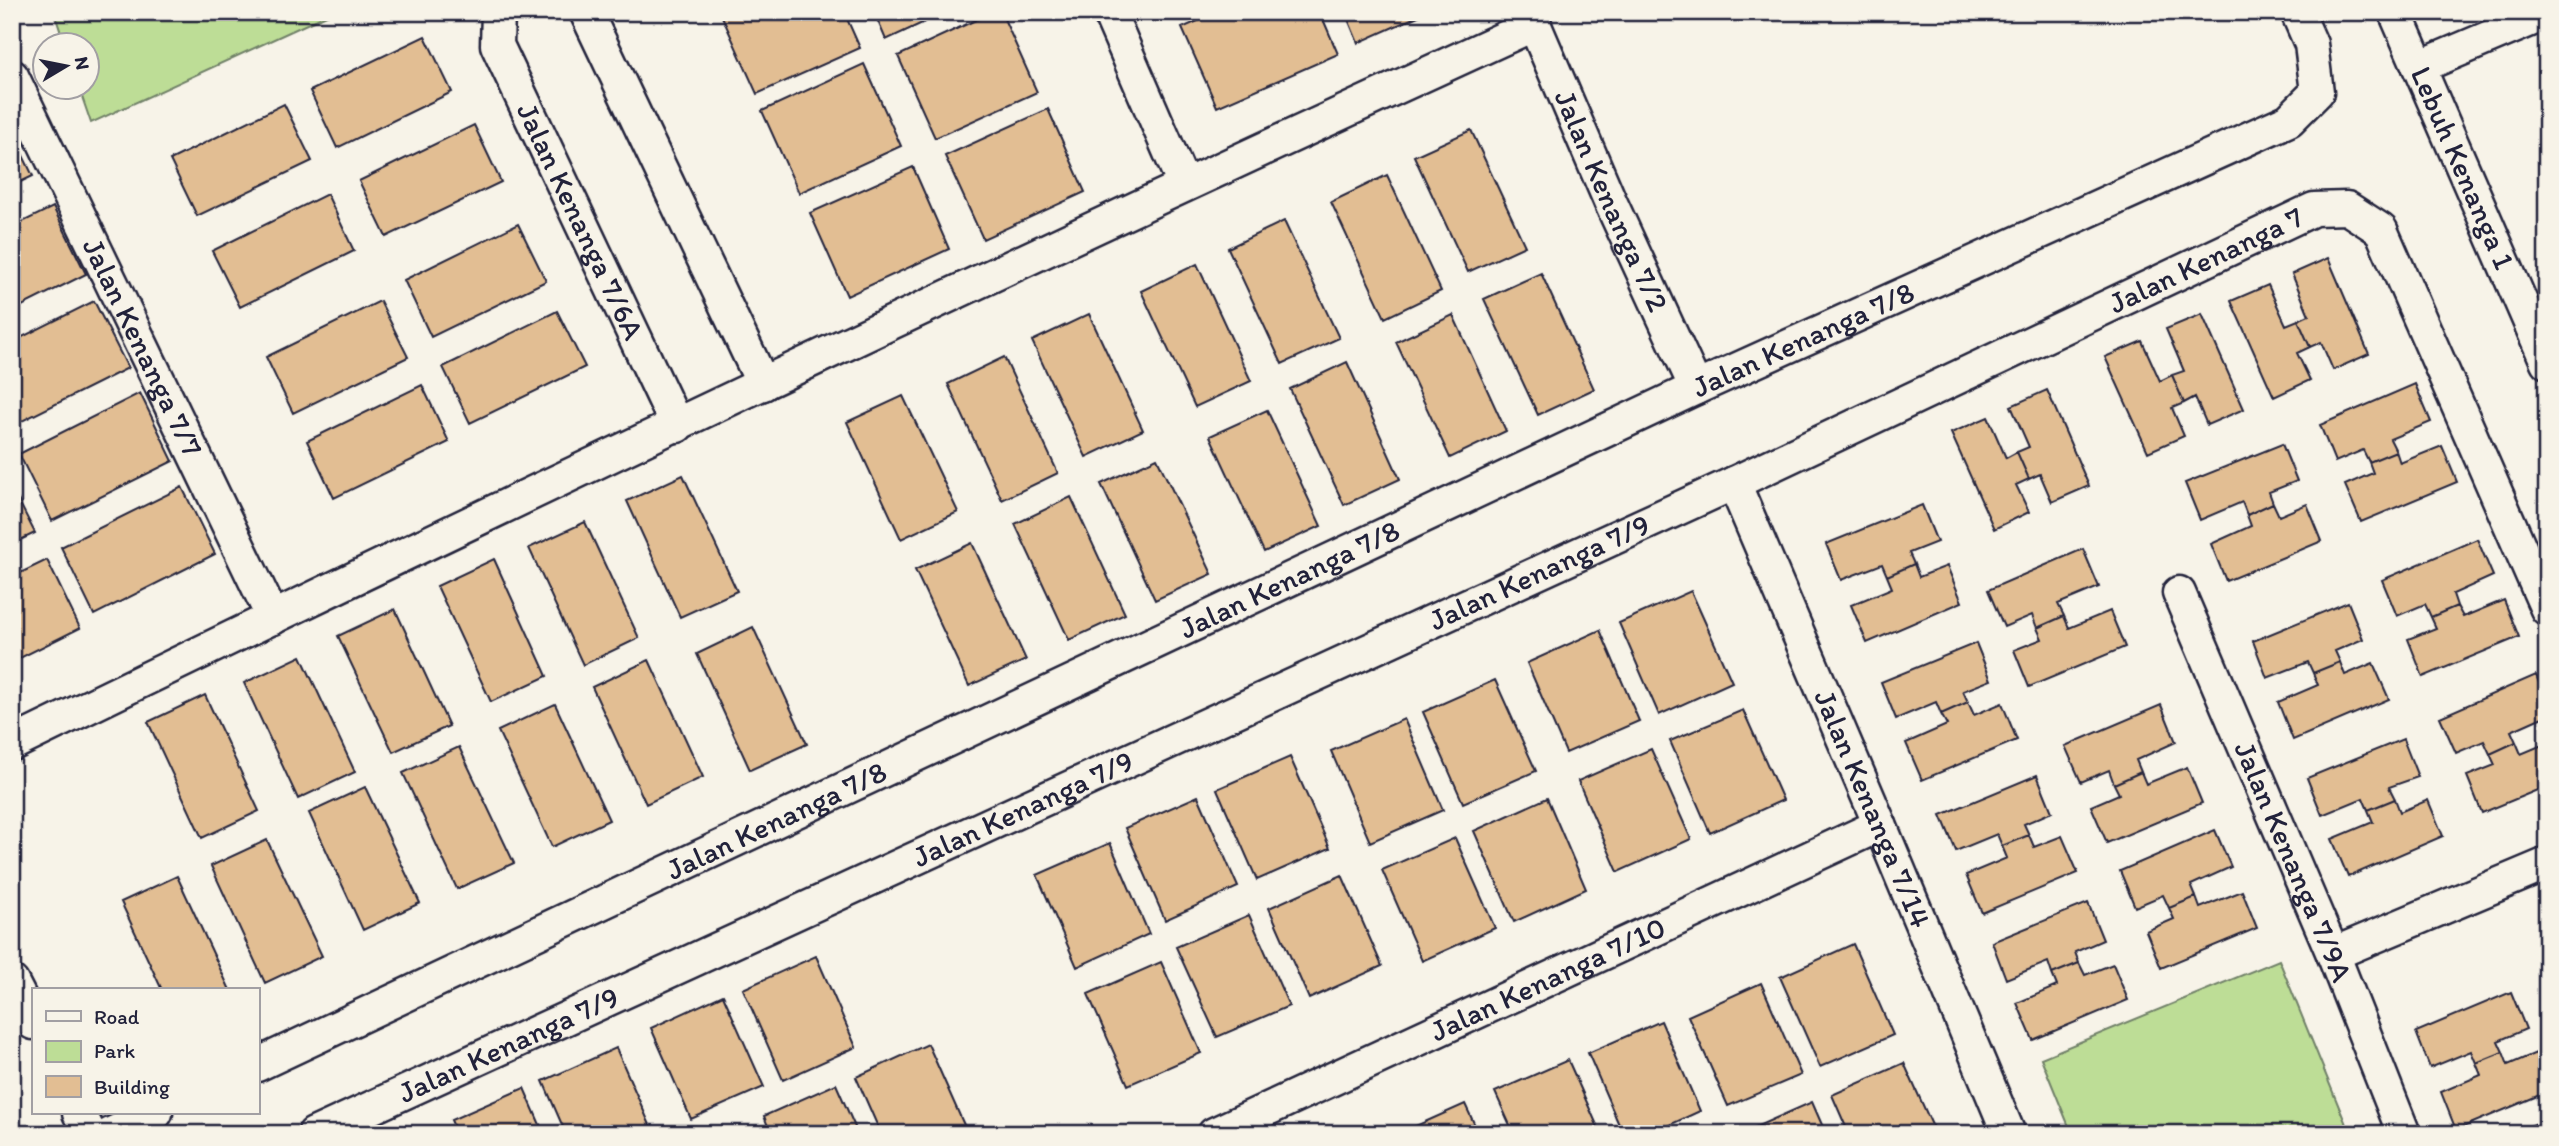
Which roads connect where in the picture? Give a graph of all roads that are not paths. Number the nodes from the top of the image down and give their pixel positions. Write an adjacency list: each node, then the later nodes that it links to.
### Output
1 (498, 12): 14 (street, Jalan Kenanga 7/6A)
2 (586, 12): 12 (street)
3 (1109, 12): 10 (street)
4 (2297, 12): 13 (street, Jalan Kenanga 7/8)
5 (2395, 12): 8 (street, Lebuh Kenanga 1)
6 (2547, 13): 8 (street)
7 (1532, 18): 10 (street); 13 (street, Jalan Kenanga 7/2)
8 (2419, 67): 11 (street, Lebuh Kenanga 1)
9 (12, 76): 18 (street, Jalan Kenanga 7/7)
10 (1184, 185): 12 (street)
11 (2547, 362)
12 (763, 384): 14 (street)
13 (1696, 388): 25 (street, Jalan Kenanga 7/8)
14 (677, 426): 18 (street)
15 (1734, 483): 17 (street, Jalan Kenanga 7); 20 (street, Jalan Kenanga 7/14); 30 (street, Jalan Kenanga 7/9)
16 (2179, 593): 22 (street, Jalan Kenanga 7/9A)
17 (2547, 609)
18 (273, 618): 19 (street)
19 (12, 744)
20 (1880, 825): 31 (street, Jalan Kenanga 7/10); 32 (street, Jalan Kenanga 7/14)
21 (2547, 864): 22 (street)
22 (2333, 954): 33 (street, Jalan Kenanga 7/9A)
23 (12, 982): 24 (street)
24 (32, 1021)
25 (259, 1064)
26 (80, 1114): 28 (street)
27 (154, 1114): 29 (street)
28 (90, 1134)
29 (111, 1134)
30 (314, 1134)
31 (1214, 1134)
32 (2009, 1134)
33 (2404, 1134)

